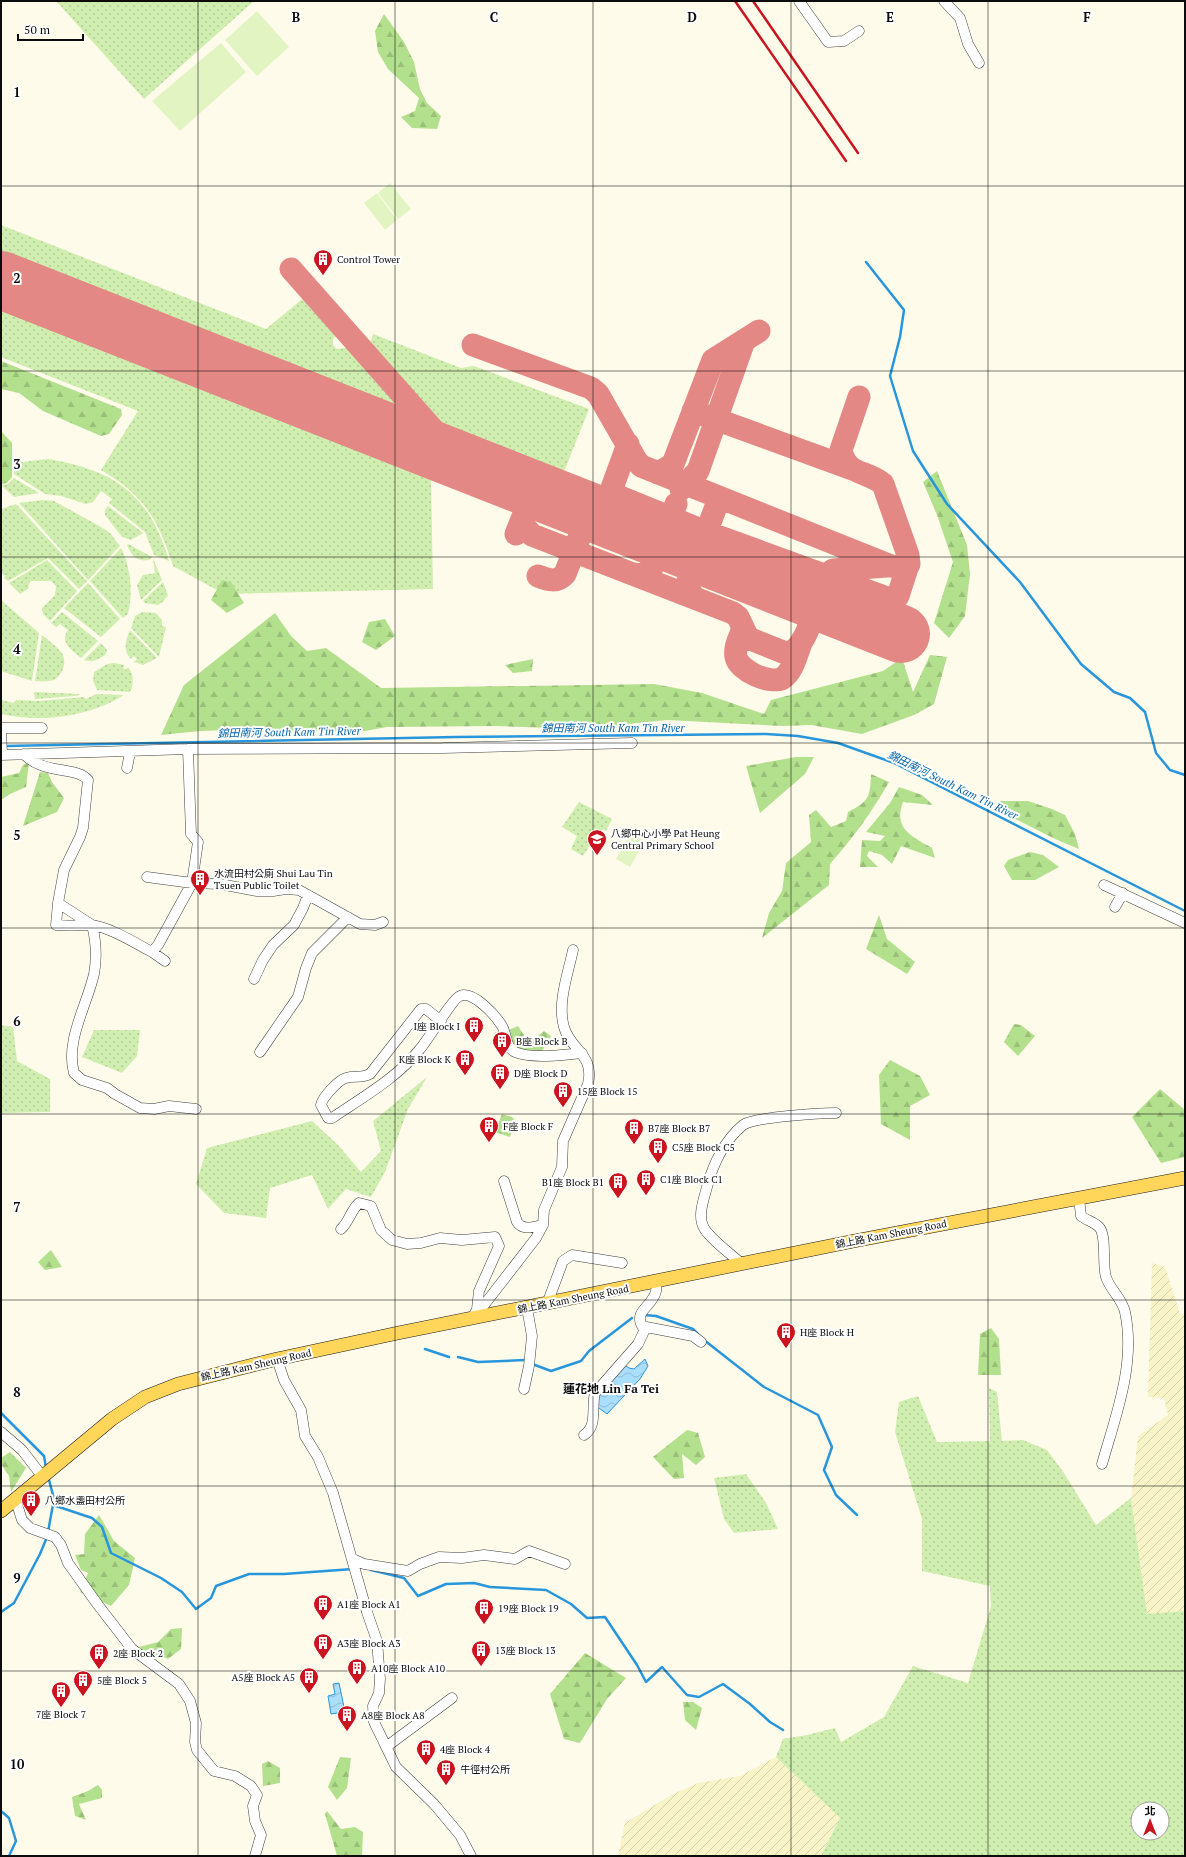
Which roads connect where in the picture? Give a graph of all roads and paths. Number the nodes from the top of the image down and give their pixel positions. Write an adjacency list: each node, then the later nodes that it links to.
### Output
1 (798, 1): 3 (street)
2 (944, 1): 4 (street)
3 (859, 31)
4 (979, 63)
5 (1, 728): 6 (street); 11 (street)
6 (42, 728)
7 (632, 744): 8 (street)
8 (188, 749): 9 (street); 14 (street)
9 (130, 752): 10 (street); 12 (street)
10 (24, 754): 11 (street); 18 (street)
11 (2, 755)
12 (127, 768)
13 (147, 877): 14 (street)
14 (192, 884): 17 (street); 25 (street)
15 (1104, 885): 16 (street)
16 (1123, 894): 19 (street); 22 (street)
17 (308, 895): 20 (street); 27 (street)
18 (58, 903): 23 (street); 23 (street)
19 (1115, 907)
20 (348, 917): 21 (street); 29 (street)
21 (383, 922)
22 (1185, 923)
23 (92, 925): 25 (street); 31 (street)
24 (573, 950): 30 (street)
25 (152, 952): 26 (street)
26 (165, 960)
27 (254, 979)
28 (441, 1021): 28 (street); 30 (street)
29 (260, 1052)
30 (582, 1053): 36 (street)
31 (196, 1109)
32 (836, 1112): 39 (street)
33 (1185, 1178): 35 (main road, 錦上路 Kam Sheung Road)
34 (504, 1181): 36 (street)
35 (1079, 1198): 39 (main road, 錦上路 Kam Sheung Road); 50 (street)
36 (543, 1225): 43 (street)
37 (341, 1229): 43 (street)
38 (622, 1263): 41 (street)
39 (742, 1264): 40 (main road, 錦上路 Kam Sheung Road)
40 (656, 1282): 41 (main road, 錦上路 Kam Sheung Road); 44 (street)
41 (547, 1304): 42 (main road, 錦上路 Kam Sheung Road)
42 (527, 1308): 43 (main road, 錦上路 Kam Sheung Road); 47 (street)
43 (475, 1314): 46 (main road, 錦上路 Kam Sheung Road)
44 (644, 1329): 45 (street); 49 (street)
45 (701, 1342)
46 (277, 1360): 51 (main road, 錦上路 Kam Sheung Road); 55 (street)
47 (524, 1389)
48 (1, 1432): 51 (street)
49 (584, 1435)
50 (1102, 1464)
51 (43, 1475): 52 (main road, 錦上路 Kam Sheung Road)
52 (15, 1498): 53 (main road, 錦上路 Kam Sheung Road); 58 (street)
53 (1, 1510)
54 (566, 1564): 55 (street)
55 (354, 1565): 57 (street)
56 (452, 1698): 57 (street)
57 (386, 1747): 59 (street)
58 (255, 1856)
59 (471, 1856)

